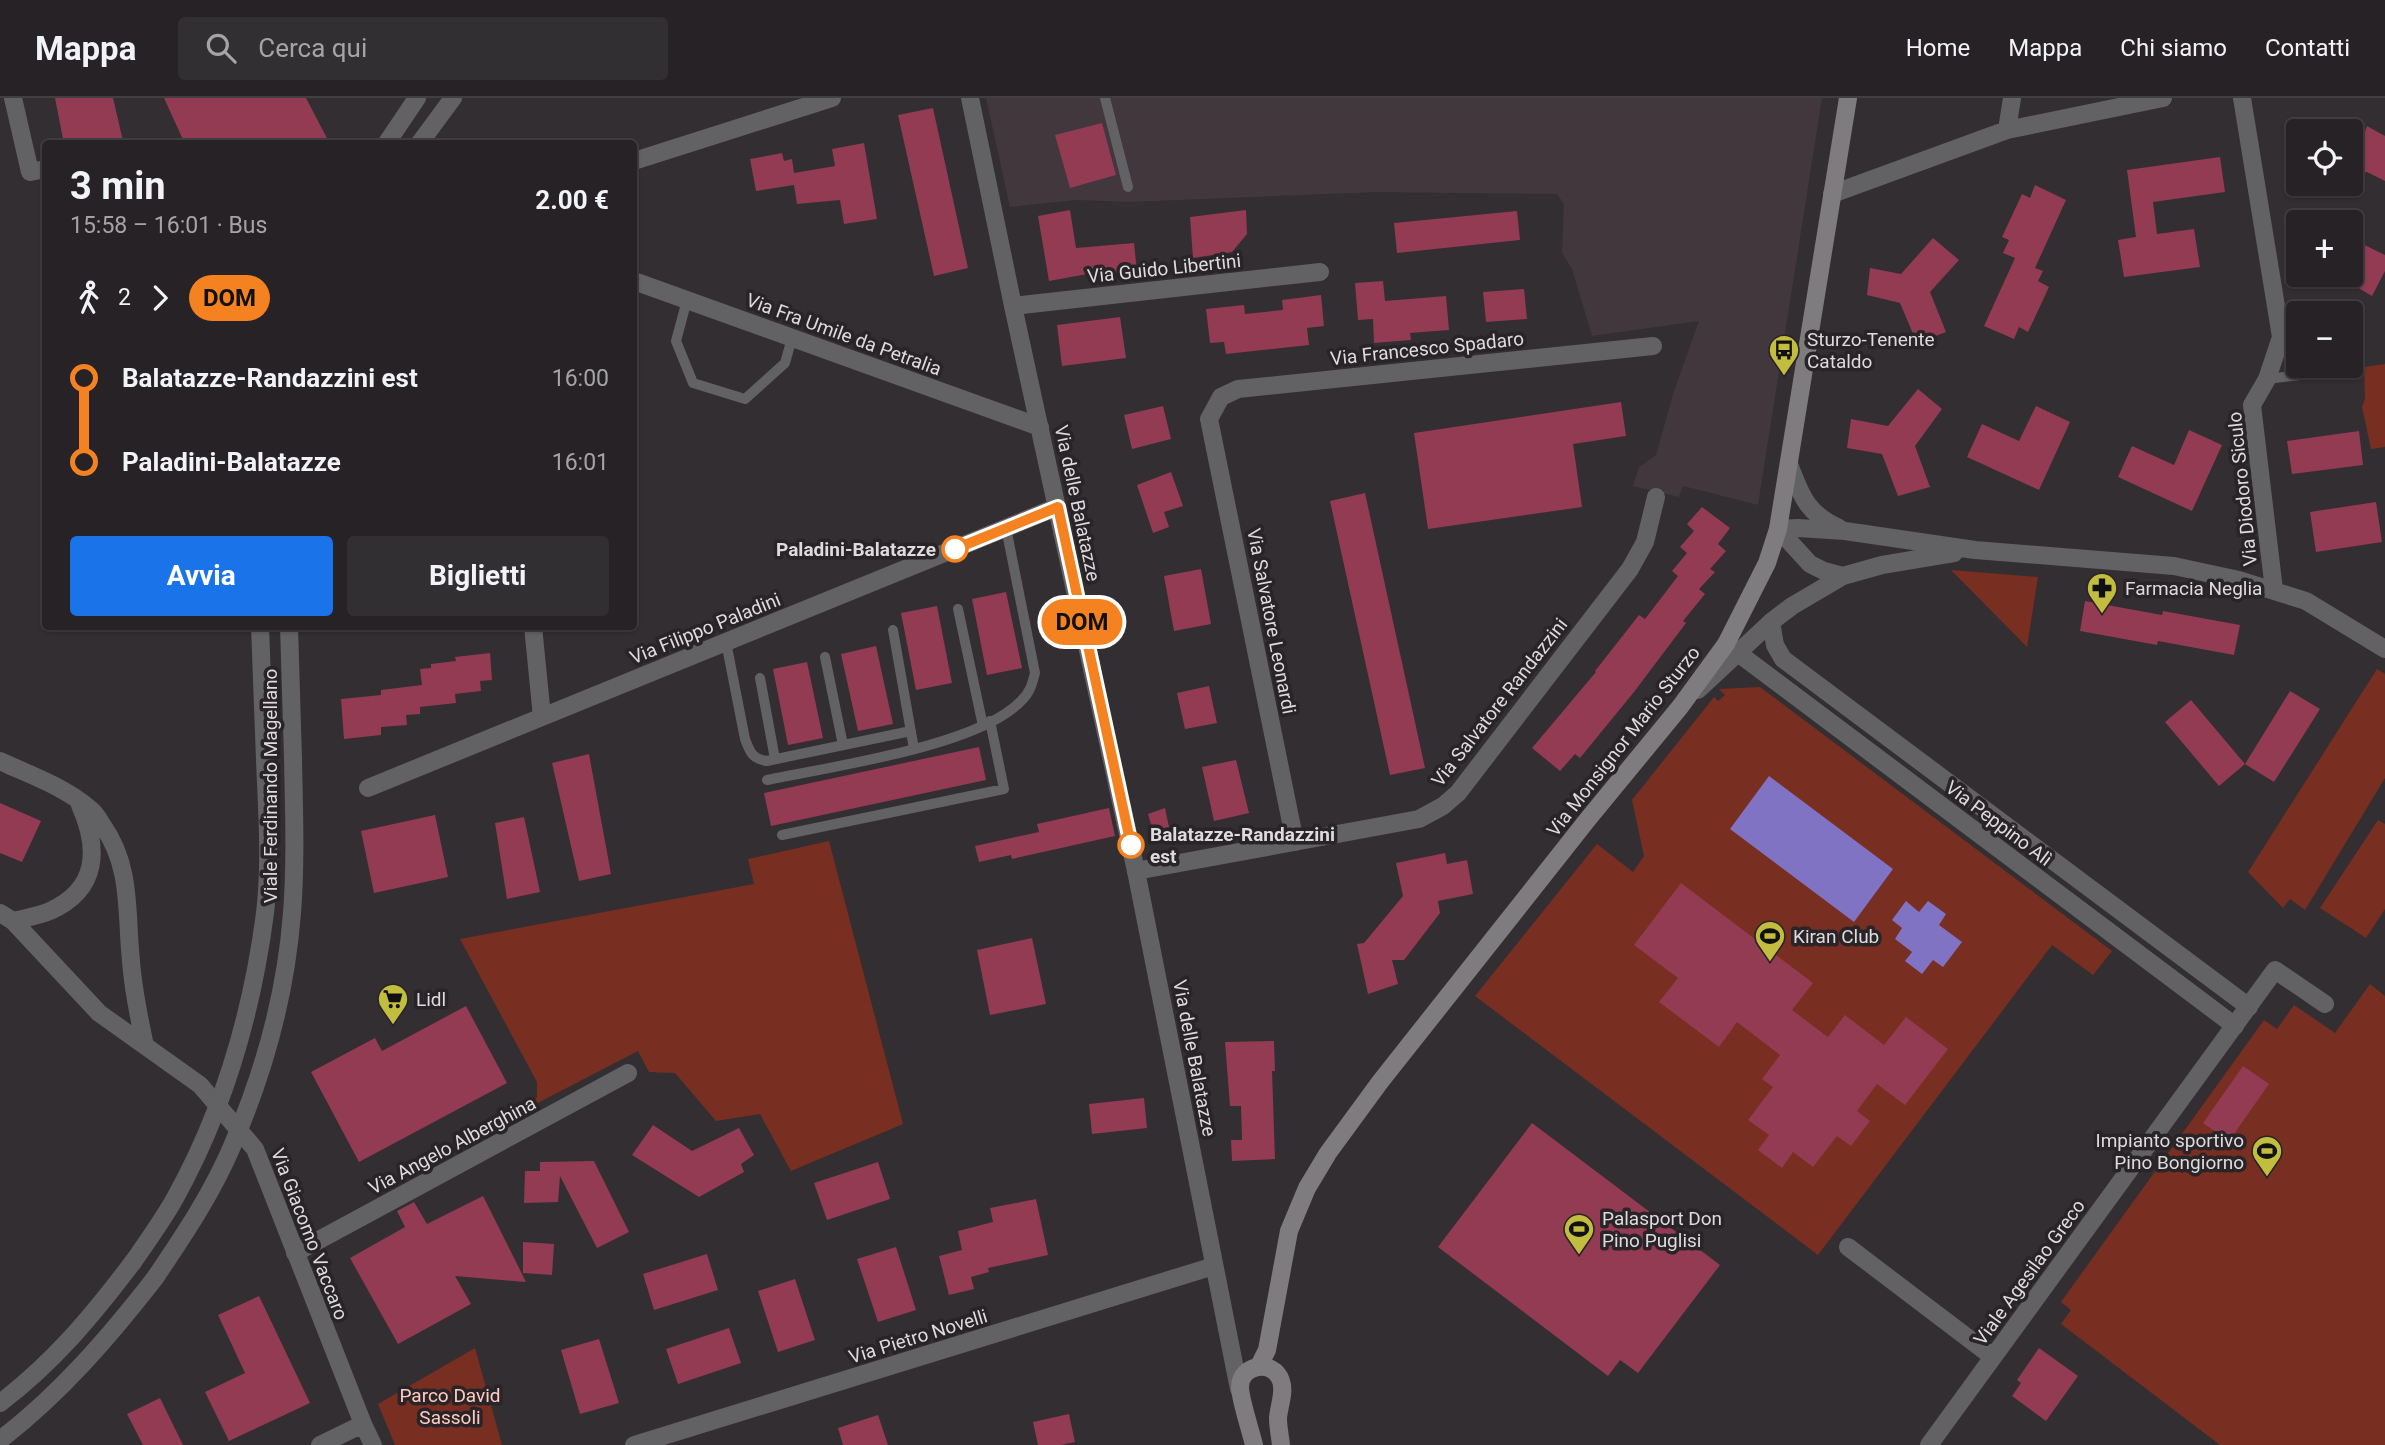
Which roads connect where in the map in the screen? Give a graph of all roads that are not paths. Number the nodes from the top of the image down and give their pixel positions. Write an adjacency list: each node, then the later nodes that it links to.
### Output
1 (13, 98): 15 (street)
2 (417, 98): 12 (street)
3 (453, 98): 13 (street)
4 (832, 98): 14 (street)
5 (971, 98): 21 (street, Via delle Balatazze)
6 (1105, 98): 16 (lane)
7 (1848, 98): 17 (main road, Via Monsignor Mario Sturzo)
8 (2012, 98): 11 (street)
9 (2163, 98): 11 (street)
10 (2242, 98): 25 (street, Via Diodoro Siculo)
11 (2007, 130): 17 (street)
12 (389, 140)
13 (422, 140)
14 (637, 160)
15 (42, 170)
16 (1128, 187)
17 (1832, 194): 28 (main road, Via Monsignor Mario Sturzo)
18 (1320, 272): 21 (street, Via Guido Libertini)
19 (637, 282): 20 (street, Via Fra Umile da Petralia)
20 (687, 300): 22 (street, Via Fra Umile da Petralia); 22 (lane)
21 (1013, 306): 27 (street, Via delle Balatazze)
22 (792, 338): 27 (street, Via Fra Umile da Petralia)
23 (1653, 346): 26 (street, Via Francesco Spadaro)
24 (2286, 377): 25 (lane)
25 (2267, 379): 36 (street, Via Diodoro Siculo)
26 (1214, 408): 59 (street, Via Salvatore Leonardi)
27 (1040, 427): 30 (street, Via delle Balatazze)
28 (1789, 464): 32 (main road, Via Monsignor Mario Sturzo); 33 (street)
29 (1656, 497): 59 (street, Via Salvatore Randazzini)
30 (1058, 507): 31 (street, Via Filippo Paladini); 60 (street, Via delle Balatazze)
31 (1006, 528): 43 (street, Via Filippo Paladini); 49 (lane)
32 (1778, 529): 33 (street); 35 (street); 44 (main road, Via Monsignor Mario Sturzo)
33 (1845, 531): 34 (street)
34 (1975, 550): 35 (street); 36 (street)
35 (1843, 576): 38 (street)
36 (2274, 590): 45 (street)
37 (958, 609): 49 (lane)
38 (1771, 622): 44 (street); 63 (street, Via Peppino Alì)
39 (260, 630): 76 (street, Viale Ferdinando Magellano, bridge)
40 (289, 630): 78 (street, Viale Ferdinando Magellano, bridge)
41 (533, 630): 48 (street)
42 (893, 630): 50 (lane)
43 (726, 642): 48 (street, Via Filippo Paladini); 53 (lane)
44 (1732, 648): 64 (street, Via Peppino Alì); 70 (main road, Via Monsignor Mario Sturzo)
45 (2385, 649)
46 (825, 657): 51 (lane)
47 (760, 678): 53 (lane)
48 (542, 717): 56 (street, Via Filippo Paladini)
49 (986, 723): 52 (lane); 58 (lane)
50 (911, 732): 51 (lane); 52 (lane)
51 (842, 746): 53 (lane)
52 (914, 749): 55 (lane)
53 (775, 759)
54 (0, 761): 57 (street)
55 (767, 780)
56 (368, 788)
57 (77, 799): 61 (street); 65 (street)
58 (782, 835)
59 (1295, 842): 60 (street, Via Salvatore Randazzini)
60 (1136, 871): 69 (street, Via delle Balatazze)
61 (6, 917): 65 (street, Via Giacomo Vaccaro)
62 (2325, 1004): 63 (street, Viale Agesilao Greco)
63 (2249, 1007): 64 (street, Viale Agesilao Greco)
64 (2235, 1026): 72 (street, Viale Agesilao Greco)
65 (145, 1046): 68 (street, Via Giacomo Vaccaro)
66 (628, 1073): 68 (street, Via Angelo Alberghina)
67 (1848, 1247): 72 (street)
68 (295, 1253): 77 (street, Via Giacomo Vaccaro)
69 (1214, 1266): 71 (street, Via delle Balatazze); 81 (street, Via Pietro Novelli)
70 (1277, 1297): 73 (main road); 74 (main road)
71 (1229, 1328): 73 (street); 75 (street)
72 (1993, 1357): 84 (street, Viale Agesilao Greco)
73 (1255, 1367): 74 (main road); 75 (main road)
74 (1280, 1387): 75 (main road); 83 (main road)
75 (1241, 1394): 82 (main road)
76 (0, 1404)
77 (363, 1424): 79 (street); 80 (street)
78 (0, 1440)
79 (320, 1445)
80 (373, 1445)
81 (634, 1445)
82 (1254, 1445)
83 (1280, 1445)
84 (1928, 1445)

